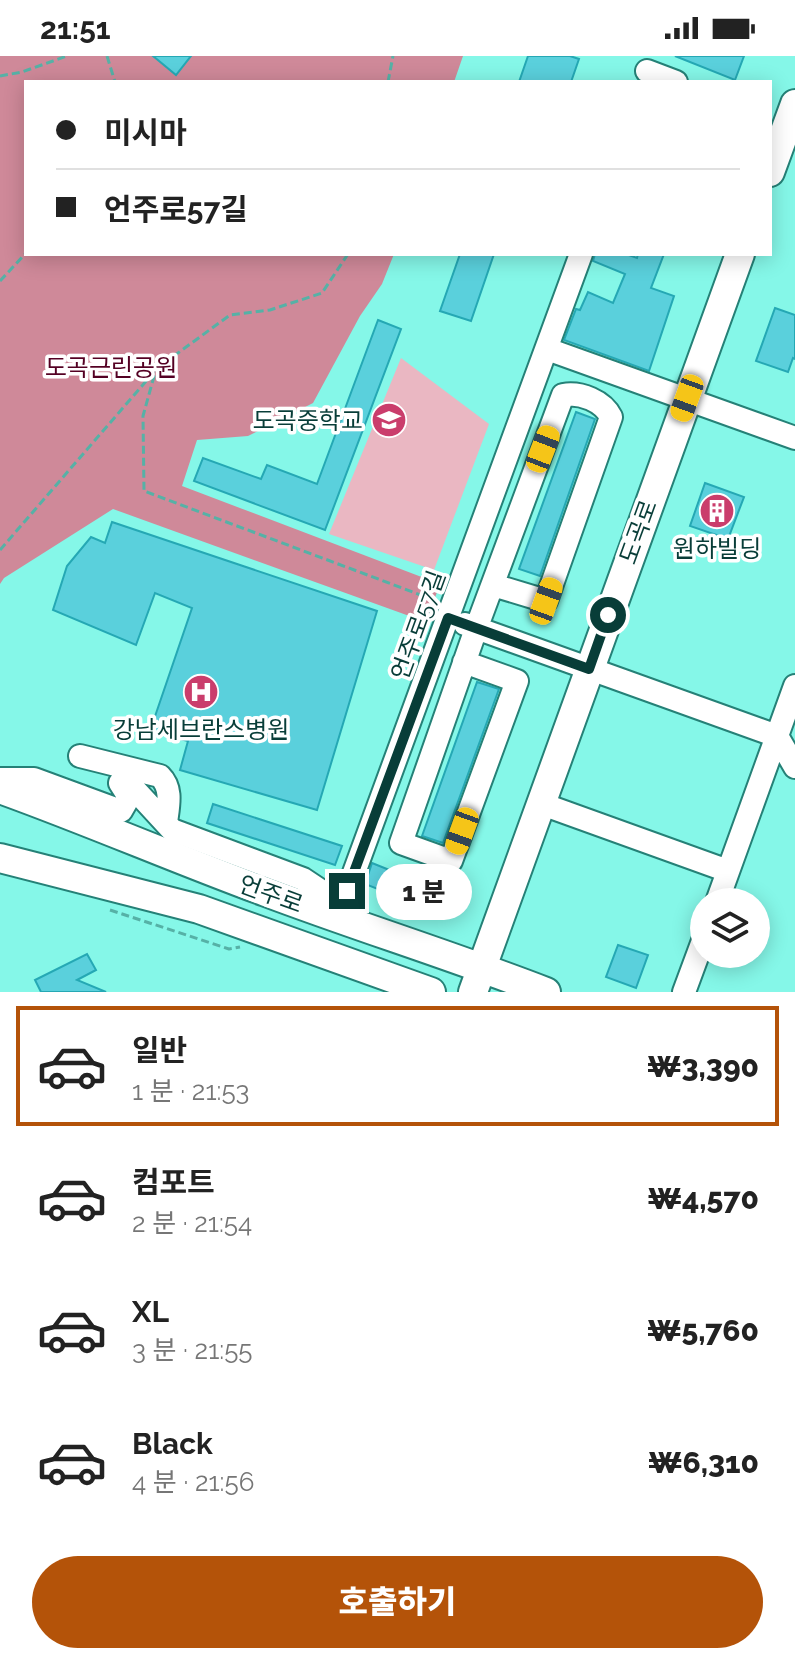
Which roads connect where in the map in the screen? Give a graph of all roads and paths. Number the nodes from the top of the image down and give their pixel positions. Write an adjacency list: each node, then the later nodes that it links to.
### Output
1 (67, 56): 5 (path)
2 (107, 56): 6 (path)
3 (393, 56): 7 (path)
4 (647, 70): 8 (street)
5 (0, 76)
6 (114, 80)
7 (388, 80)
8 (671, 80)
9 (787, 118): 10 (main road)
10 (772, 166)
11 (24, 255): 15 (path)
12 (347, 256): 17 (path)
13 (580, 256): 16 (street, 언주로57길)
14 (739, 256): 18 (main road, 도곡로)
15 (0, 281)
16 (547, 349): 18 (street); 22 (street, 언주로57길)
17 (156, 369): 20 (path); 22 (path)
18 (687, 398): 19 (street); 25 (main road, 도곡로)
19 (795, 438)
20 (0, 550)
21 (493, 585): 21 (street); 23 (street)
22 (448, 618): 23 (street); 38 (street, 언주로57길)
23 (476, 629): 24 (street); 25 (street)
24 (464, 662): 24 (street)
25 (589, 669): 27 (street); 32 (main road, 도곡로)
26 (795, 686): 27 (street)
27 (777, 736): 29 (street); 35 (street)
28 (80, 756): 33 (street)
29 (795, 767)
30 (0, 779): 33 (street)
31 (0, 789): 38 (main road, 언주로)
32 (542, 804): 35 (street); 41 (main road, 도곡로)
33 (169, 826): 38 (street)
34 (0, 858): 42 (main road, 언주로)
35 (728, 871): 36 (street)
36 (722, 888)
37 (101, 907): 39 (path)
38 (337, 919): 41 (main road, 언주로)
39 (251, 947)
40 (693, 968): 44 (street)
41 (478, 980): 43 (main road, 언주로)
42 (431, 992)
43 (546, 992)
44 (684, 992)

